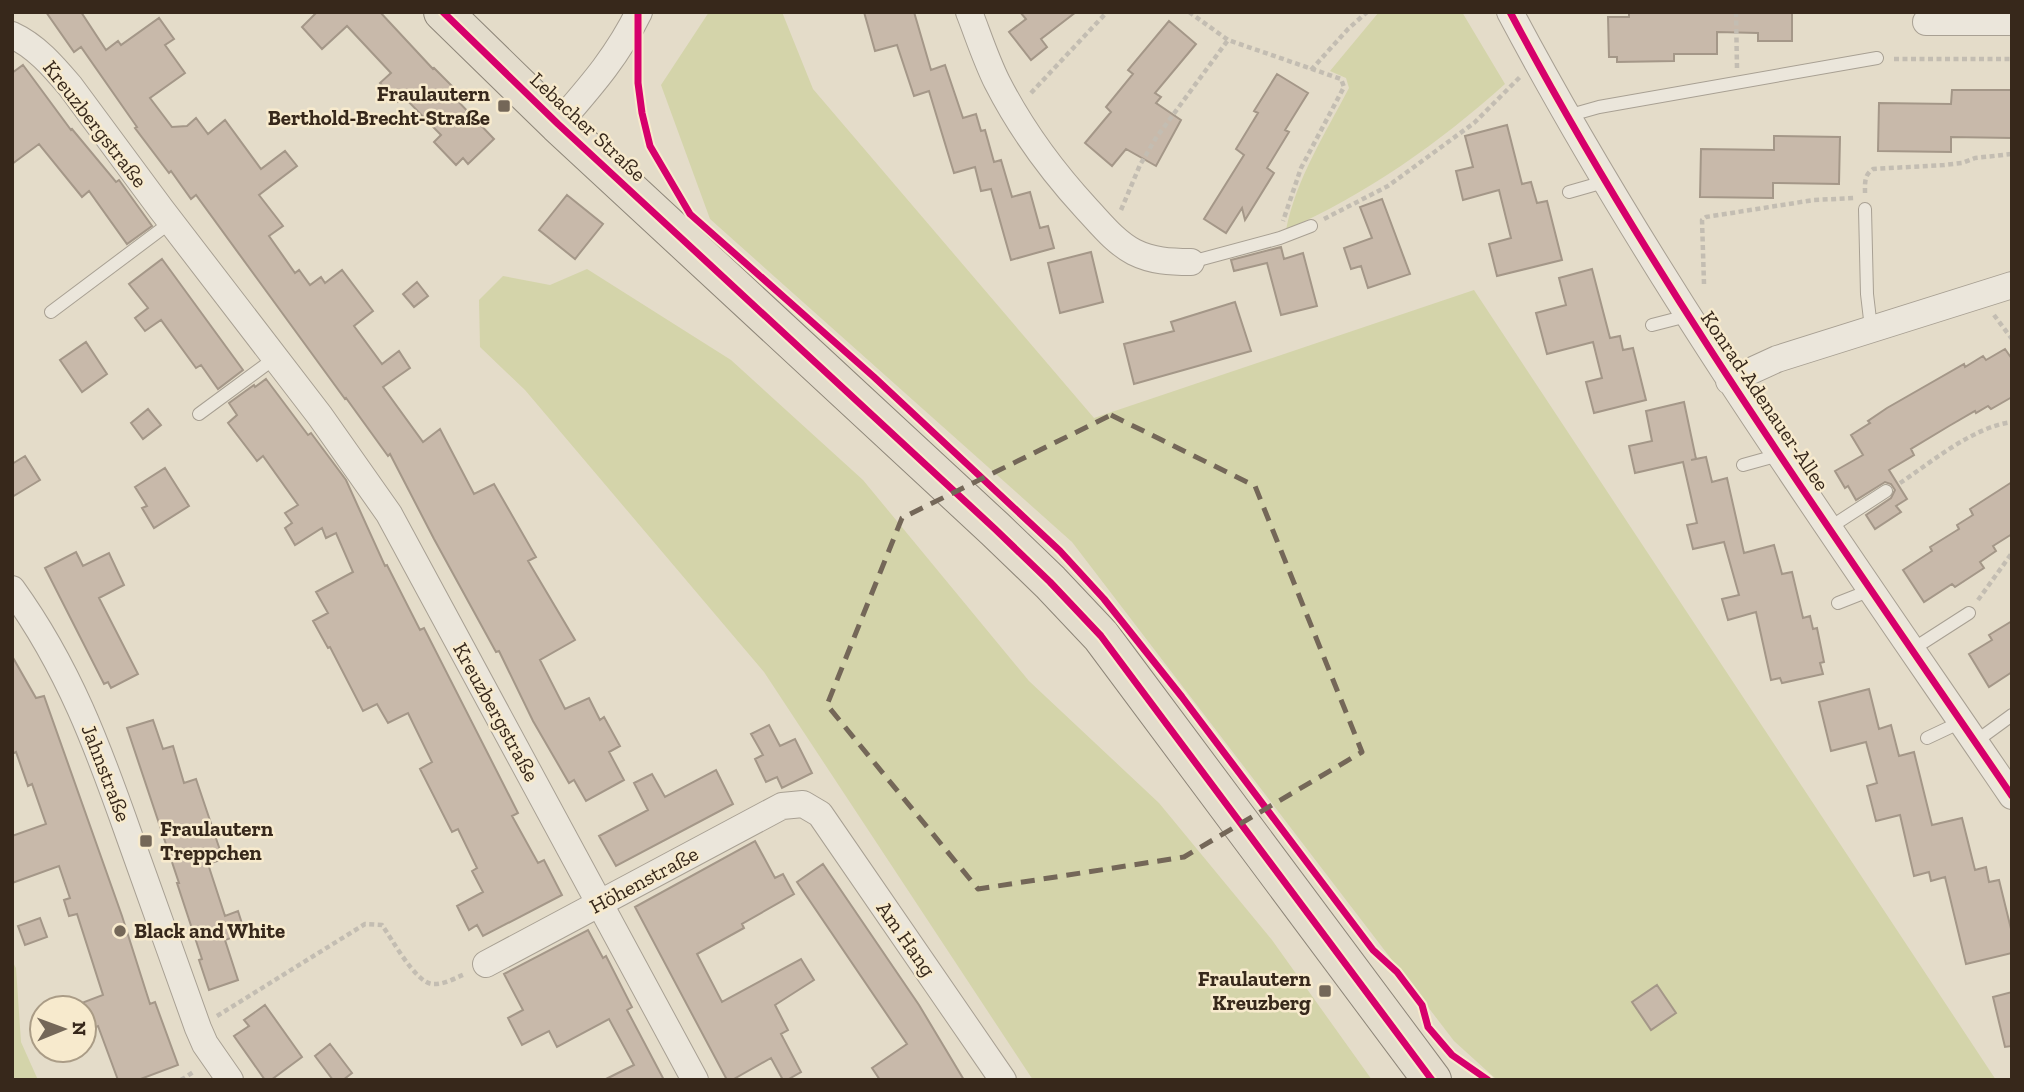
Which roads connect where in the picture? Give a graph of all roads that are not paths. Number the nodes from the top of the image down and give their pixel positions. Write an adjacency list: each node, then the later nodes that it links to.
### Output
1 (443, 12): 10 (main road, Lebacher Straße)
2 (639, 12): 10 (street)
3 (969, 12): 16 (street)
4 (1510, 12): 9 (street, Konrad-Adenauer-Allee)
5 (1926, 22): 6 (street)
6 (2012, 22)
7 (12, 35): 14 (street, Kreuzbergstraße)
8 (1877, 58): 9 (lane)
9 (1567, 116): 11 (street, Konrad-Adenauer-Allee)
10 (558, 124): 44 (main road, Lebacher Straße)
11 (1605, 182): 12 (lane); 19 (street, Konrad-Adenauer-Allee)
12 (1569, 192)
13 (1865, 209): 21 (lane)
14 (171, 222): 18 (lane); 22 (street, Kreuzbergstraße)
15 (1311, 226): 16 (lane)
16 (1191, 262)
17 (2012, 285): 21 (street)
18 (51, 312)
19 (1688, 316): 20 (lane); 23 (street, Konrad-Adenauer-Allee)
20 (1652, 325)
21 (1871, 328): 23 (street)
22 (275, 358): 24 (lane); 39 (street, Kreuzbergstraße)
23 (1729, 381): 25 (street, Konrad-Adenauer-Allee)
24 (199, 414)
25 (1779, 455): 26 (lane); 28 (street, Konrad-Adenauer-Allee)
26 (1742, 465)
27 (1886, 491): 28 (lane)
28 (1829, 528): 30 (street, Konrad-Adenauer-Allee)
29 (12, 589): 41 (street, Jahnstraße)
30 (1871, 590): 31 (lane); 33 (street, Konrad-Adenauer-Allee)
31 (1838, 604)
32 (1969, 613): 33 (lane)
33 (1913, 649): 35 (street, Konrad-Adenauer-Allee)
34 (2012, 715): 35 (lane)
35 (1968, 732): 36 (lane); 37 (street, Konrad-Adenauer-Allee)
36 (1927, 738)
37 (2012, 796)
38 (803, 804): 39 (street, Höhenstraße); 43 (street, Am Hang)
39 (600, 902): 40 (street, Höhenstraße); 42 (street, Kreuzbergstraße)
40 (486, 964)
41 (230, 1080)
42 (695, 1080)
43 (1003, 1080)
44 (1432, 1080)

